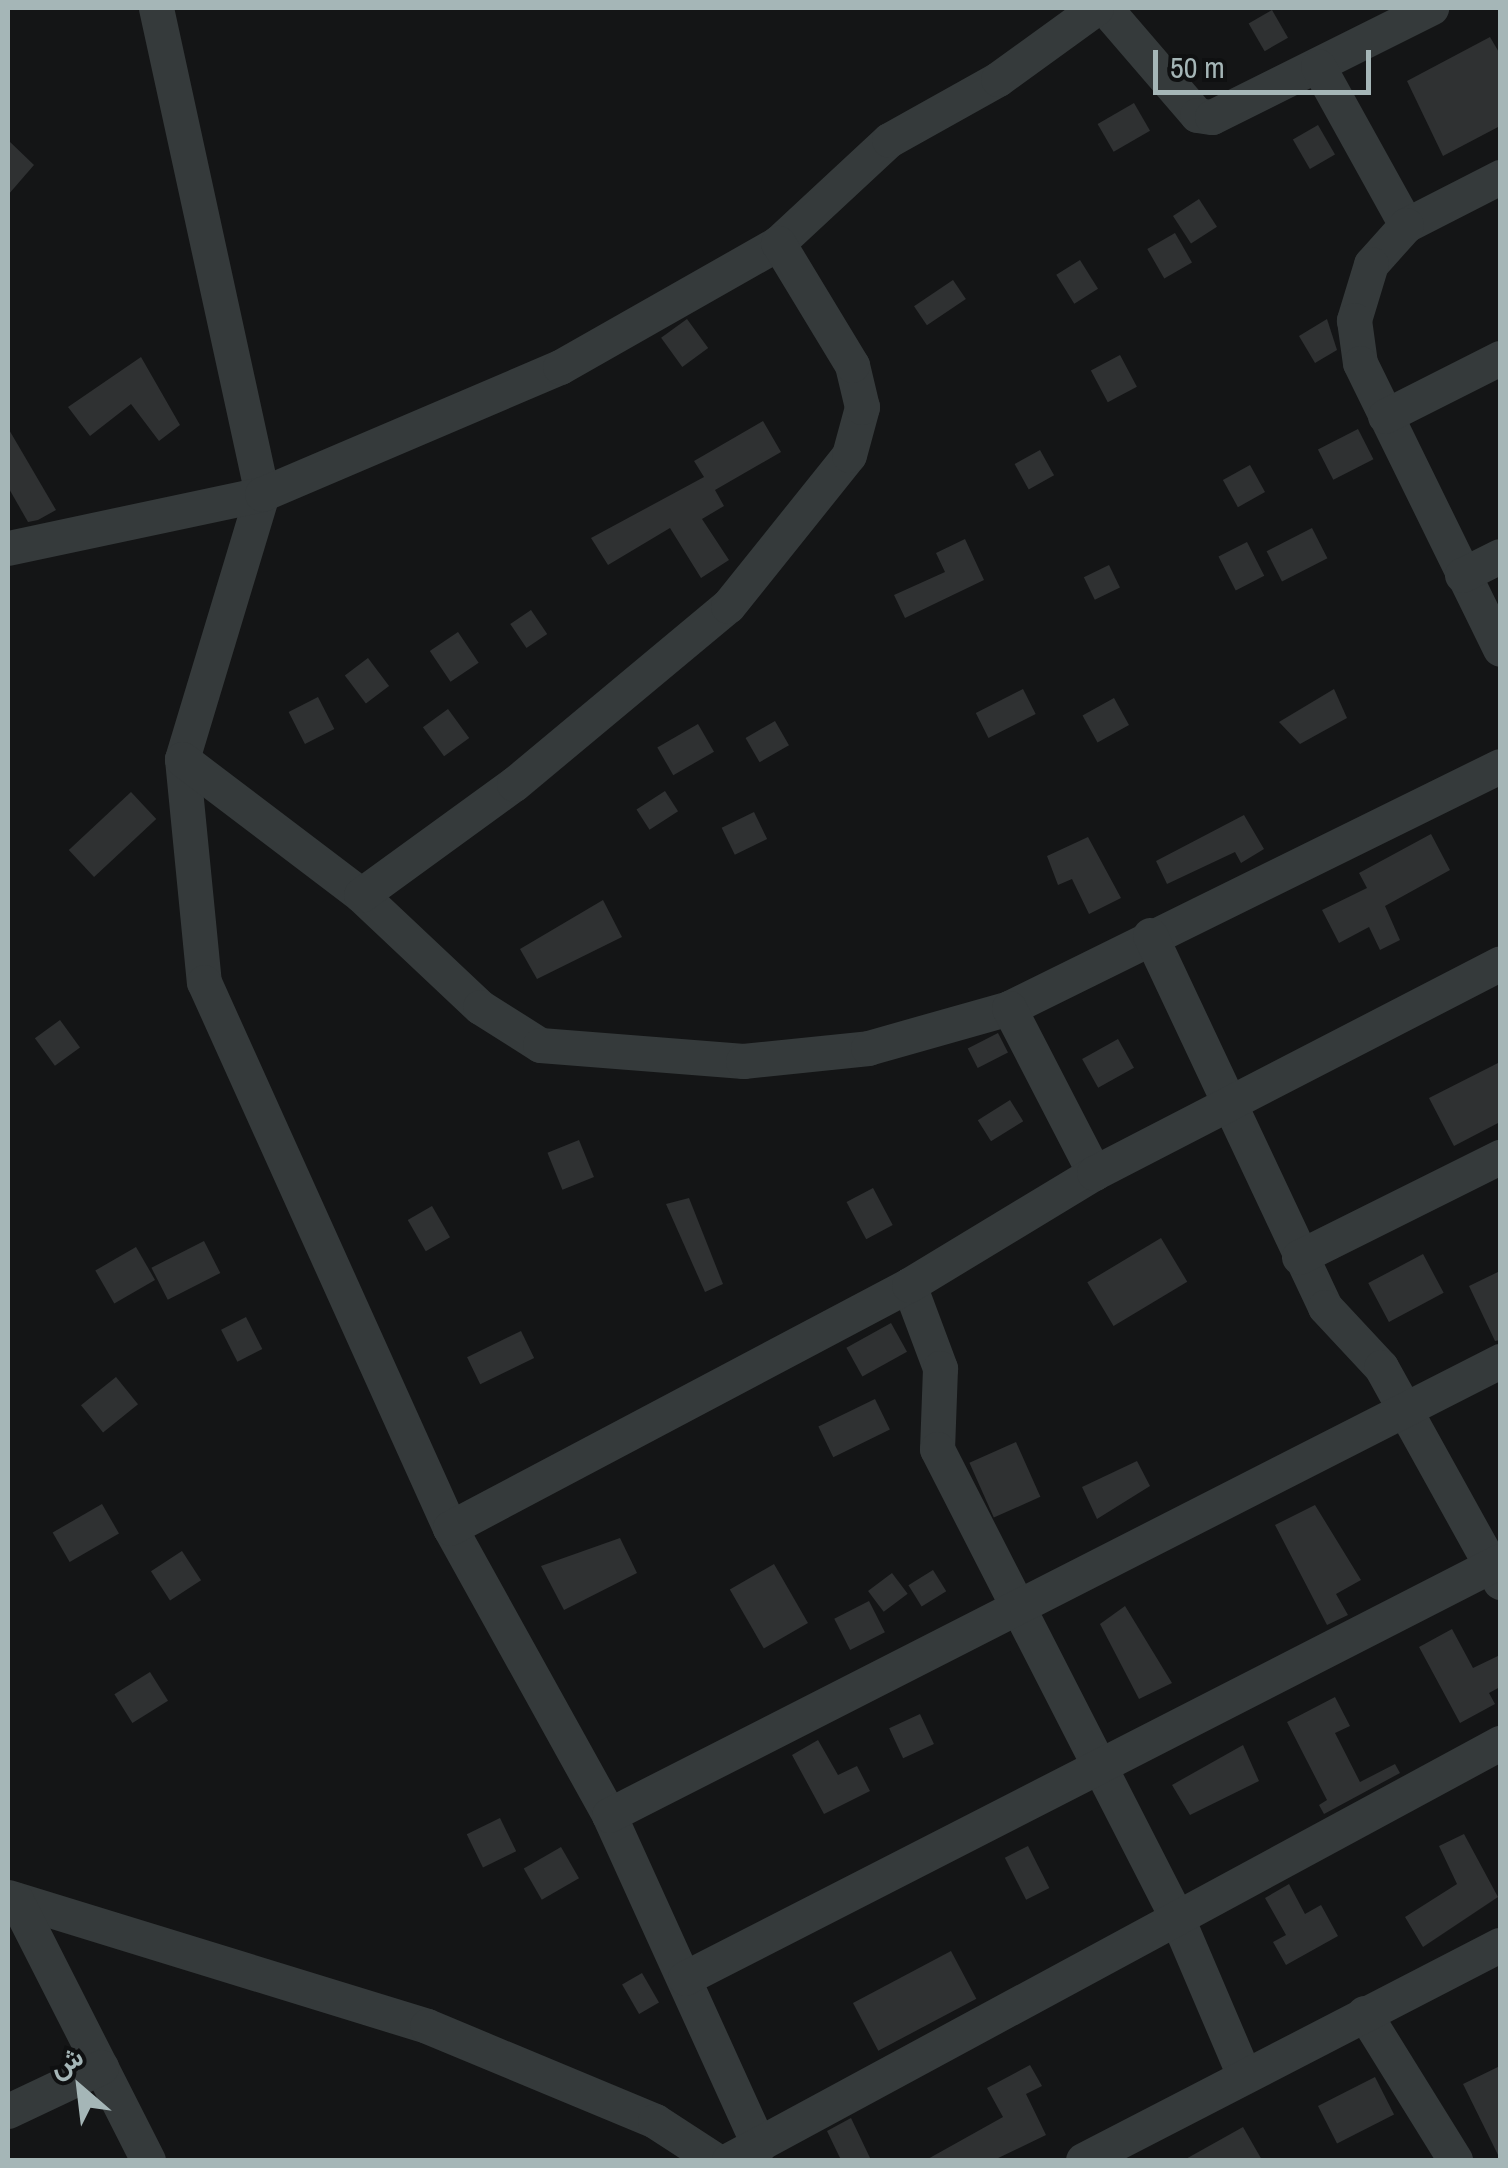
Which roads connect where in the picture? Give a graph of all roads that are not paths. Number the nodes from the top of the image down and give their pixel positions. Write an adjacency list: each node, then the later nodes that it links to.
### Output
1 (156, 8): 11 (street)
2 (1096, 8): 8 (street)
3 (1106, 8): 5 (street)
4 (1431, 8): 5 (street)
5 (1318, 66): 7 (street)
6 (1500, 176): 7 (street)
7 (1406, 225): 10 (street)
8 (778, 242): 11 (street); 18 (street)
9 (1500, 358): 10 (street)
10 (1384, 416): 14 (street)
11 (262, 494): 12 (street); 16 (street)
12 (10, 546)
13 (1500, 556): 14 (street)
14 (1462, 575): 15 (street)
15 (1500, 649)
16 (182, 759): 18 (street); 29 (street)
17 (1500, 766): 19 (street)
18 (362, 895): 21 (street)
19 (1150, 935): 21 (street); 22 (street)
20 (1500, 963): 22 (street)
21 (1010, 1008): 24 (street)
22 (1226, 1104): 24 (street); 25 (street)
23 (1500, 1156): 25 (street)
24 (1094, 1173): 26 (street)
25 (1299, 1258): 28 (street)
26 (909, 1285): 29 (street); 31 (street)
27 (1500, 1361): 28 (street)
28 (1406, 1412): 30 (street); 31 (street)
29 (450, 1528): 34 (street)
30 (1498, 1570): 33 (street)
31 (1022, 1609): 33 (street); 34 (street)
32 (1500, 1743): 36 (street)
33 (1101, 1770): 36 (street); 38 (street)
34 (609, 1815): 38 (street)
35 (12, 1899): 40 (street); 45 (street)
36 (1177, 1918): 41 (street); 43 (street)
37 (1500, 1946): 39 (street)
38 (685, 1978): 43 (street)
39 (1364, 2013): 41 (street); 47 (street)
40 (101, 2067): 42 (street); 44 (street)
41 (1243, 2073): 46 (street)
42 (8, 2112)
43 (744, 2153)
44 (148, 2160)
45 (716, 2160)
46 (1083, 2160)
47 (1455, 2160)

